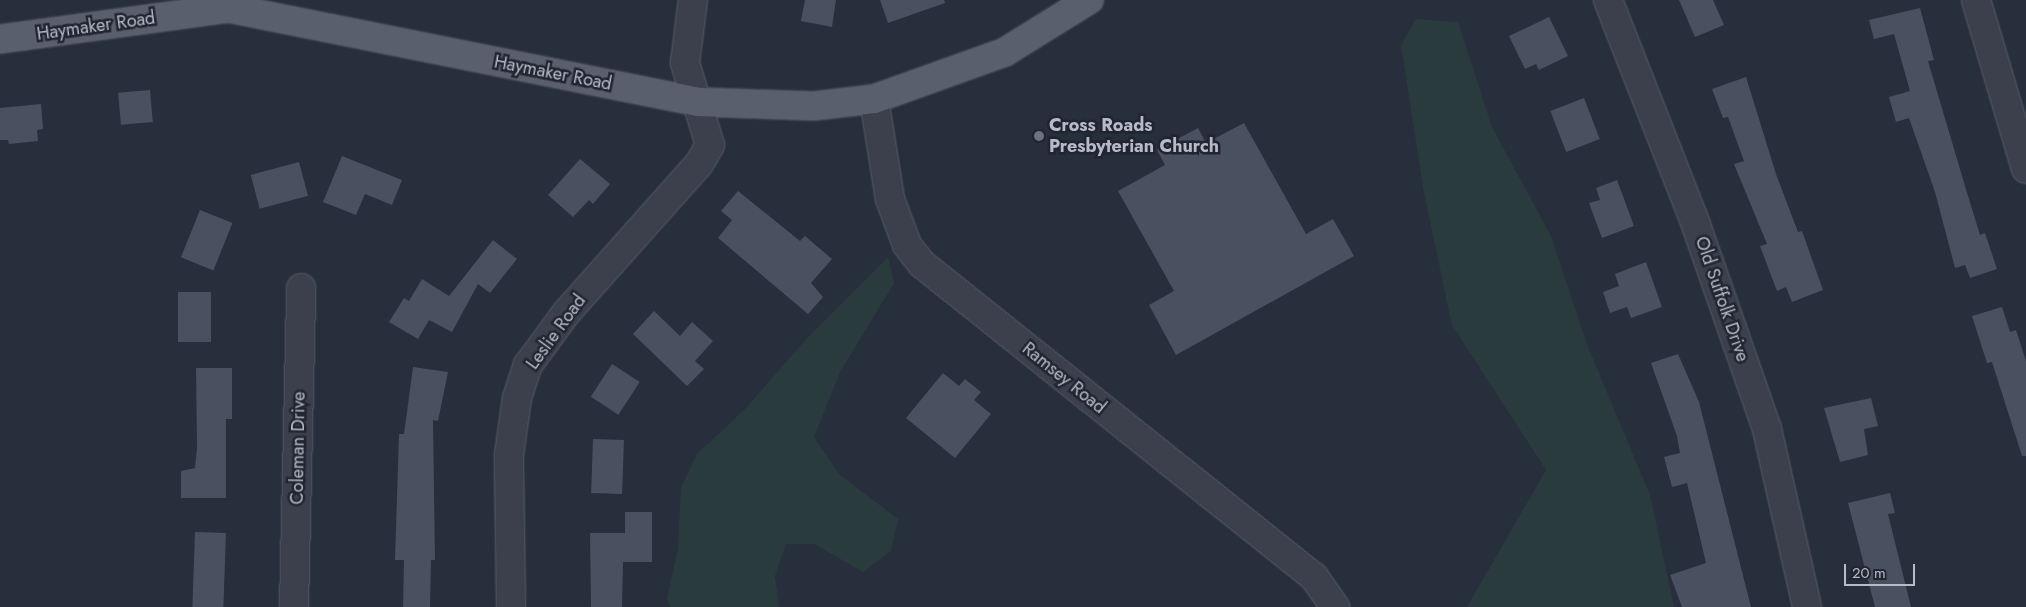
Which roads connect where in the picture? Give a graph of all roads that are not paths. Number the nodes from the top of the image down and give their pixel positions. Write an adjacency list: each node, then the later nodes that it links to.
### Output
1 (693, 0): 7 (street, Leslie Road)
2 (1089, 0): 6 (main road, Haymaker Road)
3 (1608, 0): 13 (street, Old Suffolk Drive)
4 (1976, 0): 8 (street)
5 (0, 39): 7 (main road, Haymaker Road)
6 (874, 99): 7 (main road, Haymaker Road); 12 (street, Ramsey Road)
7 (698, 102): 11 (street, Leslie Road)
8 (2026, 169)
9 (301, 288): 10 (street, Coleman Drive)
10 (294, 607)
11 (510, 607)
12 (1335, 607)
13 (1807, 607)

